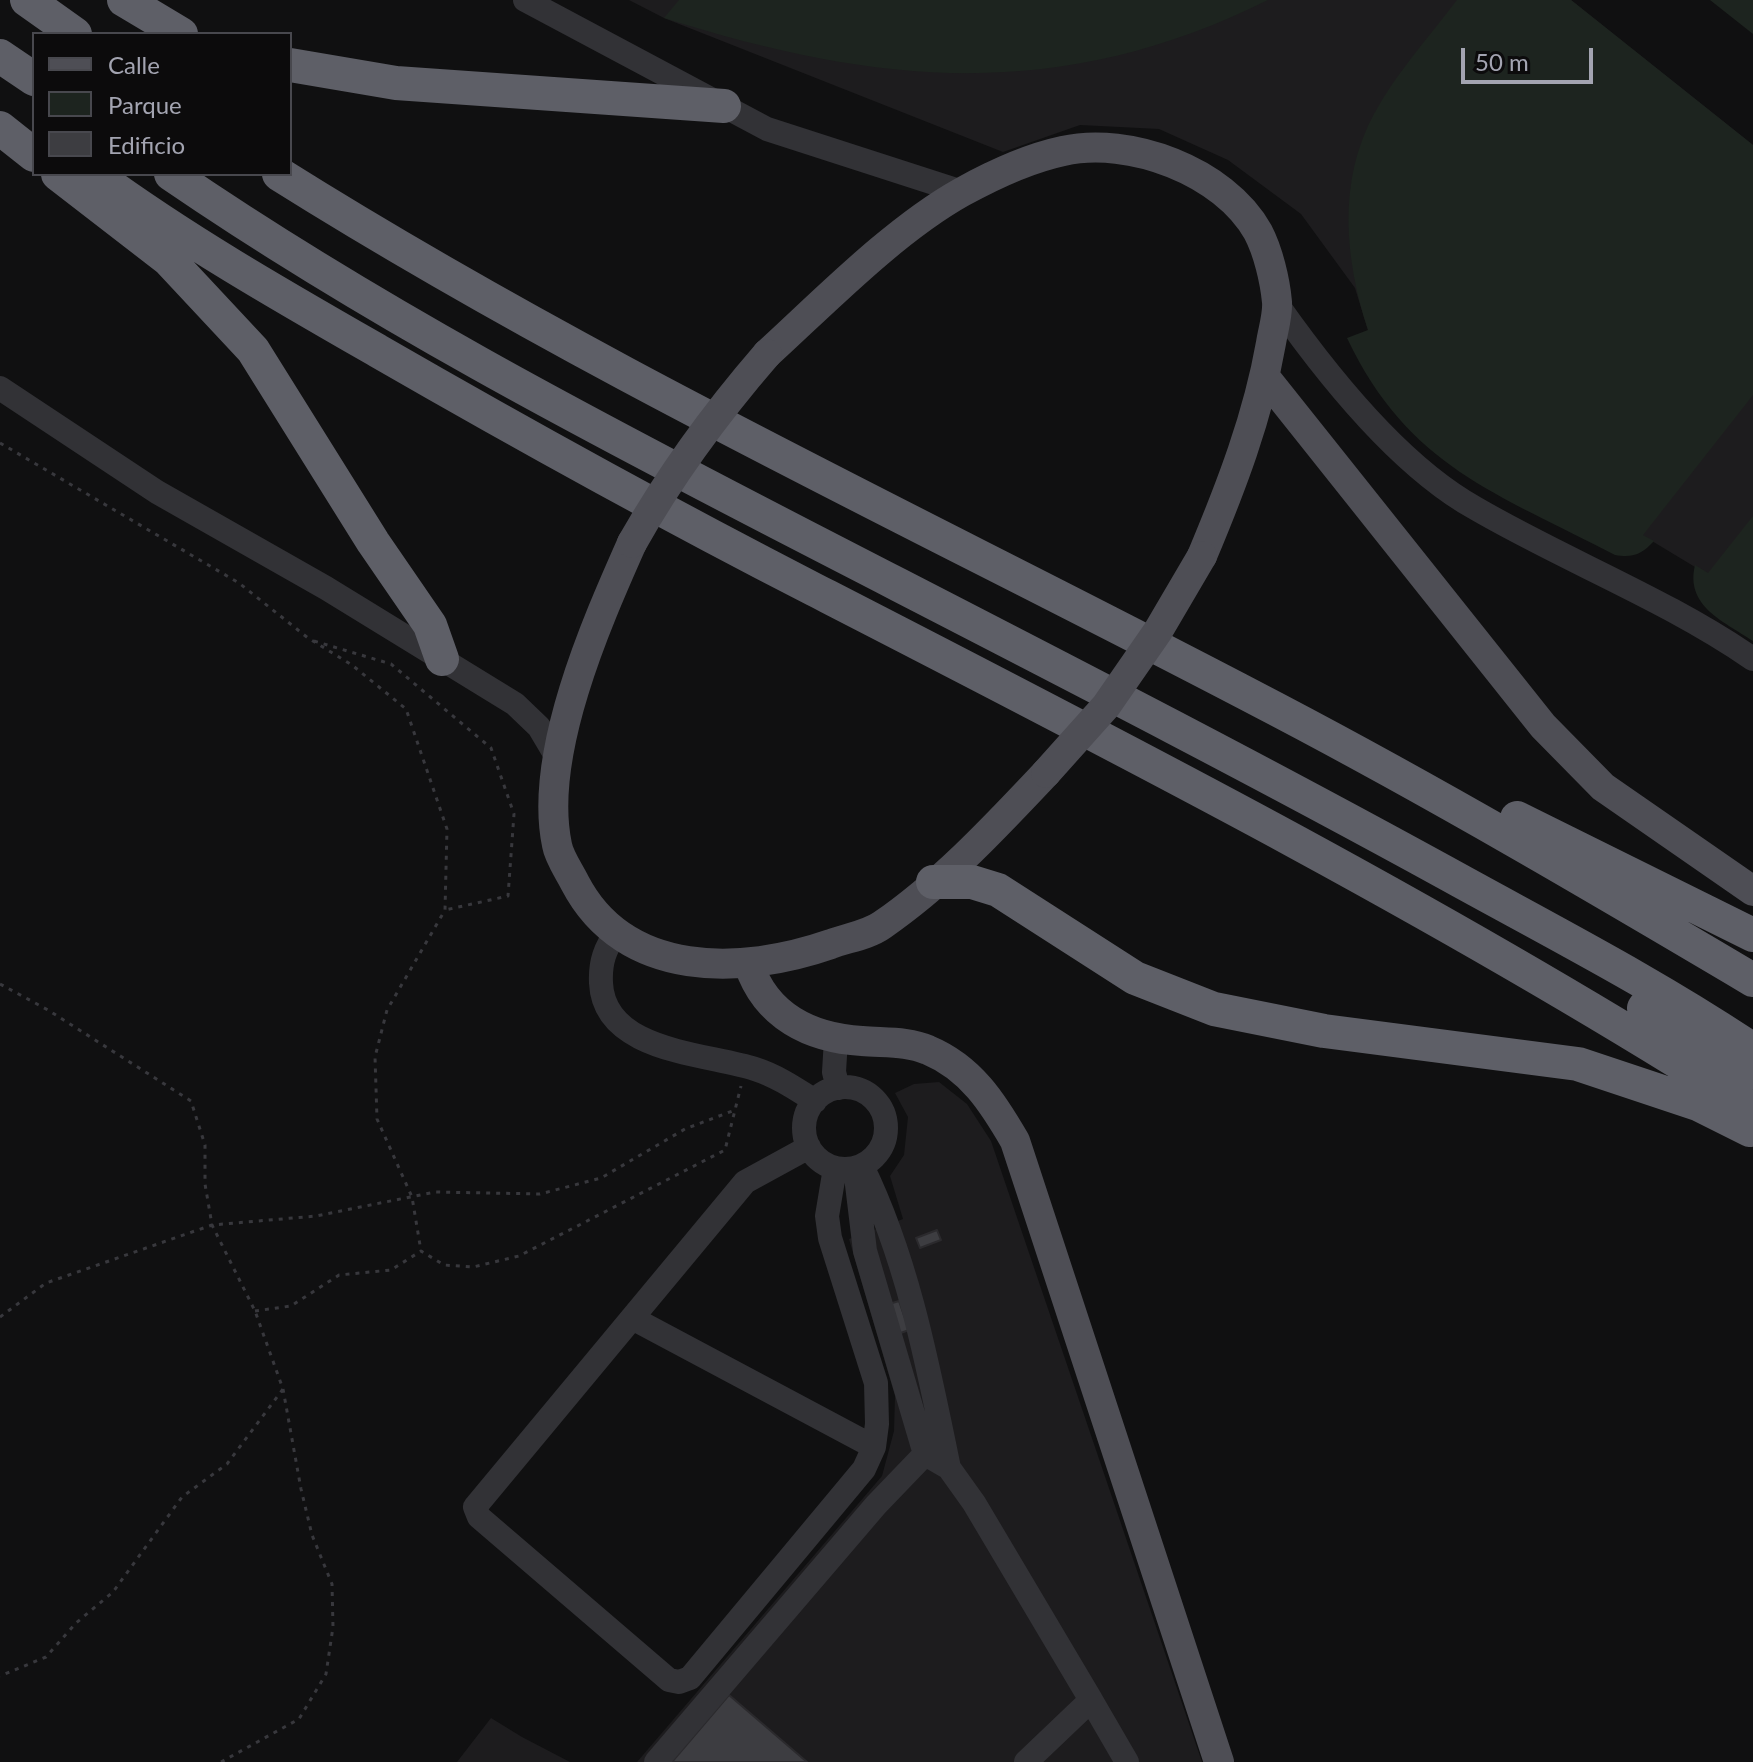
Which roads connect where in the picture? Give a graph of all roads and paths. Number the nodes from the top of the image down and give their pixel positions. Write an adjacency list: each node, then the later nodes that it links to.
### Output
1 (27, 0): 4 (highway)
2 (124, 0): 5 (highway)
3 (525, 0): 10 (street)
4 (72, 32)
5 (178, 32)
6 (0, 56): 8 (highway)
7 (292, 65): 10 (highway)
8 (32, 78)
9 (0, 104): 12 (highway)
10 (724, 106): 18 (street)
11 (0, 128): 13 (highway)
12 (32, 128)
13 (32, 153)
14 (61, 176): 24 (highway)
15 (97, 176): 43 (highway)
16 (174, 176): 31 (highway)
17 (282, 176): 26 (highway)
18 (962, 192): 19 (main road); 27 (main road, bridge)
19 (1277, 304): 20 (main road); 25 (street)
20 (1265, 377): 28 (main road, bridge); 29 (main road)
21 (0, 388): 24 (street)
22 (0, 443): 23 (path)
23 (308, 638): 30 (path); 30 (path)
24 (442, 659): 27 (street)
25 (1753, 659)
26 (1276, 709): 33 (highway); 35 (highway)
27 (558, 759): 32 (main road)
28 (933, 882): 34 (main road); 45 (highway)
29 (1753, 891)
30 (445, 910): 48 (path)
31 (1519, 913): 38 (highway); 40 (highway)
32 (617, 932): 34 (main road); 39 (street)
33 (1753, 935)
34 (749, 965): 37 (main road)
35 (1753, 980)
36 (0, 984): 49 (path)
37 (836, 1039): 41 (street); 64 (main road)
38 (1753, 1050)
39 (745, 1067): 42 (street); 44 (path)
40 (1753, 1087)
41 (838, 1088): 42 (street); 47 (street)
42 (815, 1101): 46 (street)
43 (1753, 1109)
44 (735, 1110): 48 (path); 50 (path)
45 (1753, 1131)
46 (809, 1147): 47 (street); 53 (street)
47 (851, 1167): 55 (street); 56 (street); 57 (street)
48 (412, 1197): 49 (path); 50 (path)
49 (212, 1225): 51 (path); 52 (path)
50 (421, 1251): 51 (path)
51 (255, 1311): 54 (path)
52 (0, 1317)
53 (632, 1318): 55 (street); 55 (street)
54 (283, 1389): 58 (path); 60 (path)
55 (874, 1447)
56 (925, 1454): 57 (street); 61 (street)
57 (949, 1468): 59 (street)
58 (0, 1676)
59 (1091, 1700): 62 (street); 63 (street)
60 (221, 1762)
61 (656, 1762)
62 (1026, 1762)
63 (1127, 1762)
64 (1219, 1762)

